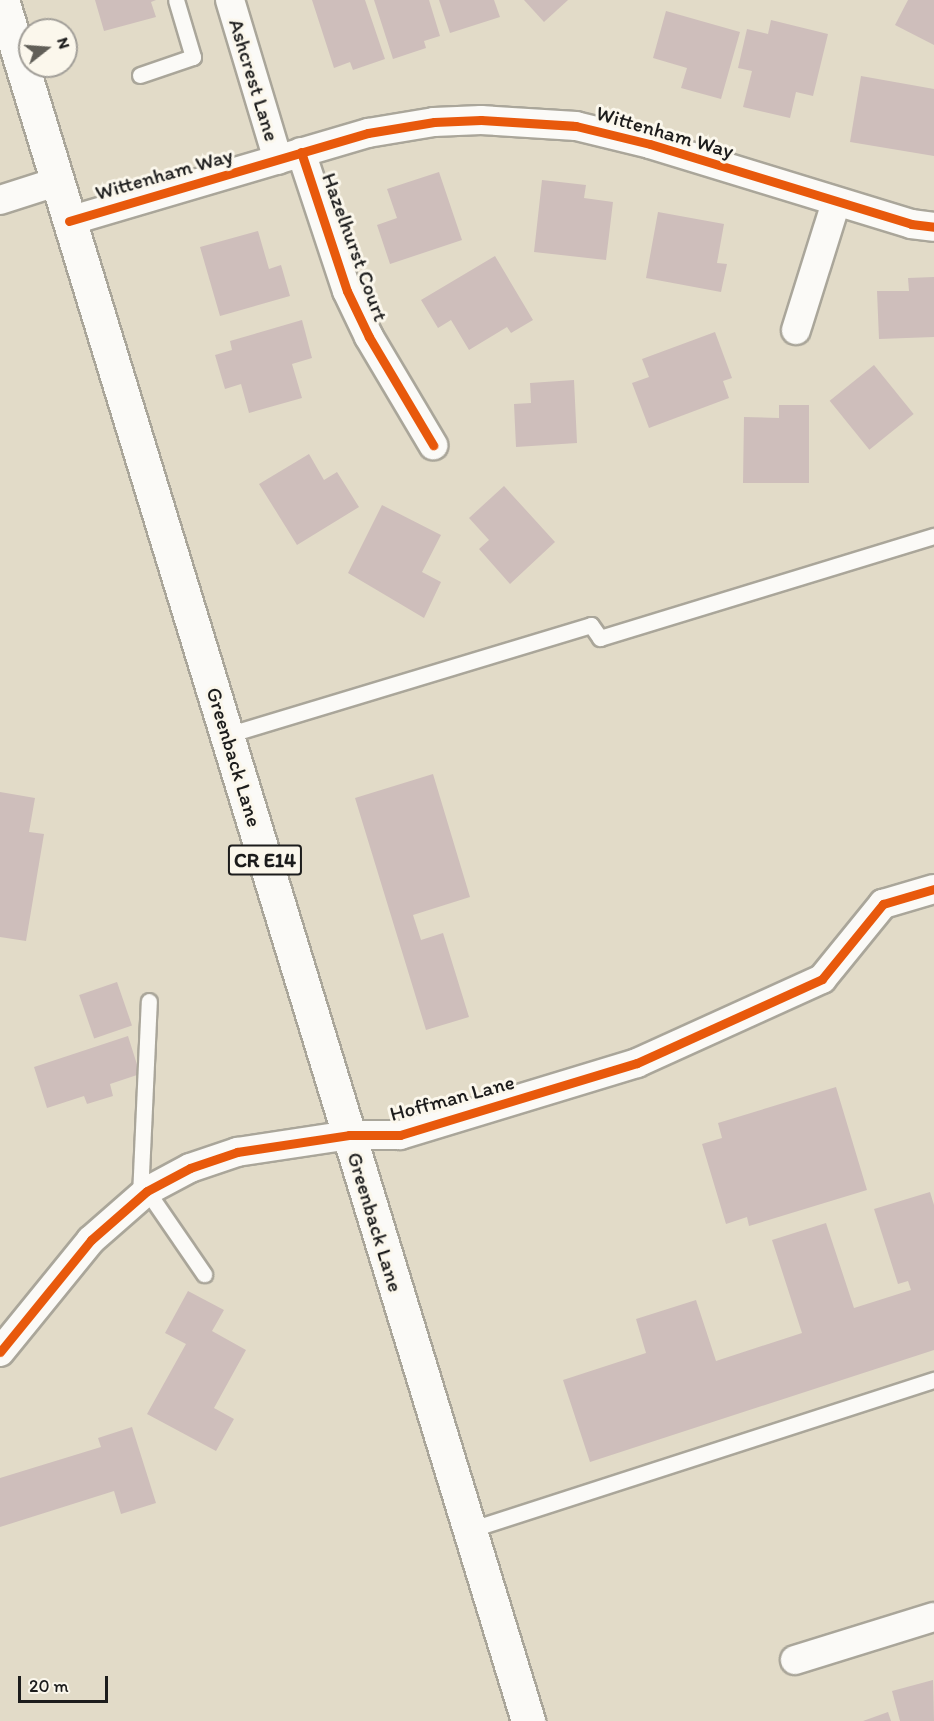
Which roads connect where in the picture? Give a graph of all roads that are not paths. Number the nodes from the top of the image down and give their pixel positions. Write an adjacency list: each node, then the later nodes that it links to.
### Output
1 (2, 0): 6 (main road, Greenback Lane / CR E14)
2 (176, 0): 4 (lane)
3 (230, 0): 5 (street, Ashcrest Lane)
4 (140, 75)
5 (290, 156): 8 (street, Wittenham Way); 9 (street, Wittenham Way); 12 (street, Hazelhurst Court)
6 (56, 182): 7 (street); 9 (main road, Greenback Lane / CR E14)
7 (0, 200)
8 (836, 202): 10 (street, Wittenham Way); 11 (street)
9 (69, 221): 14 (main road, Greenback Lane / CR E14)
10 (934, 227)
11 (796, 330)
12 (433, 446)
13 (934, 536): 14 (lane)
14 (227, 735): 17 (main road, Greenback Lane / CR E14)
15 (934, 889): 17 (street, Hoffman Lane)
16 (149, 1001): 18 (lane)
17 (349, 1135): 18 (street, Hoffman Lane); 22 (main road, Greenback Lane / CR E14)
18 (143, 1194): 19 (lane); 20 (street, Hoffman Lane)
19 (204, 1274)
20 (0, 1352)
21 (934, 1380): 22 (lane)
22 (469, 1530): 25 (main road, Greenback Lane / CR E14)
23 (934, 1617): 24 (street)
24 (795, 1660)
25 (528, 1721)

